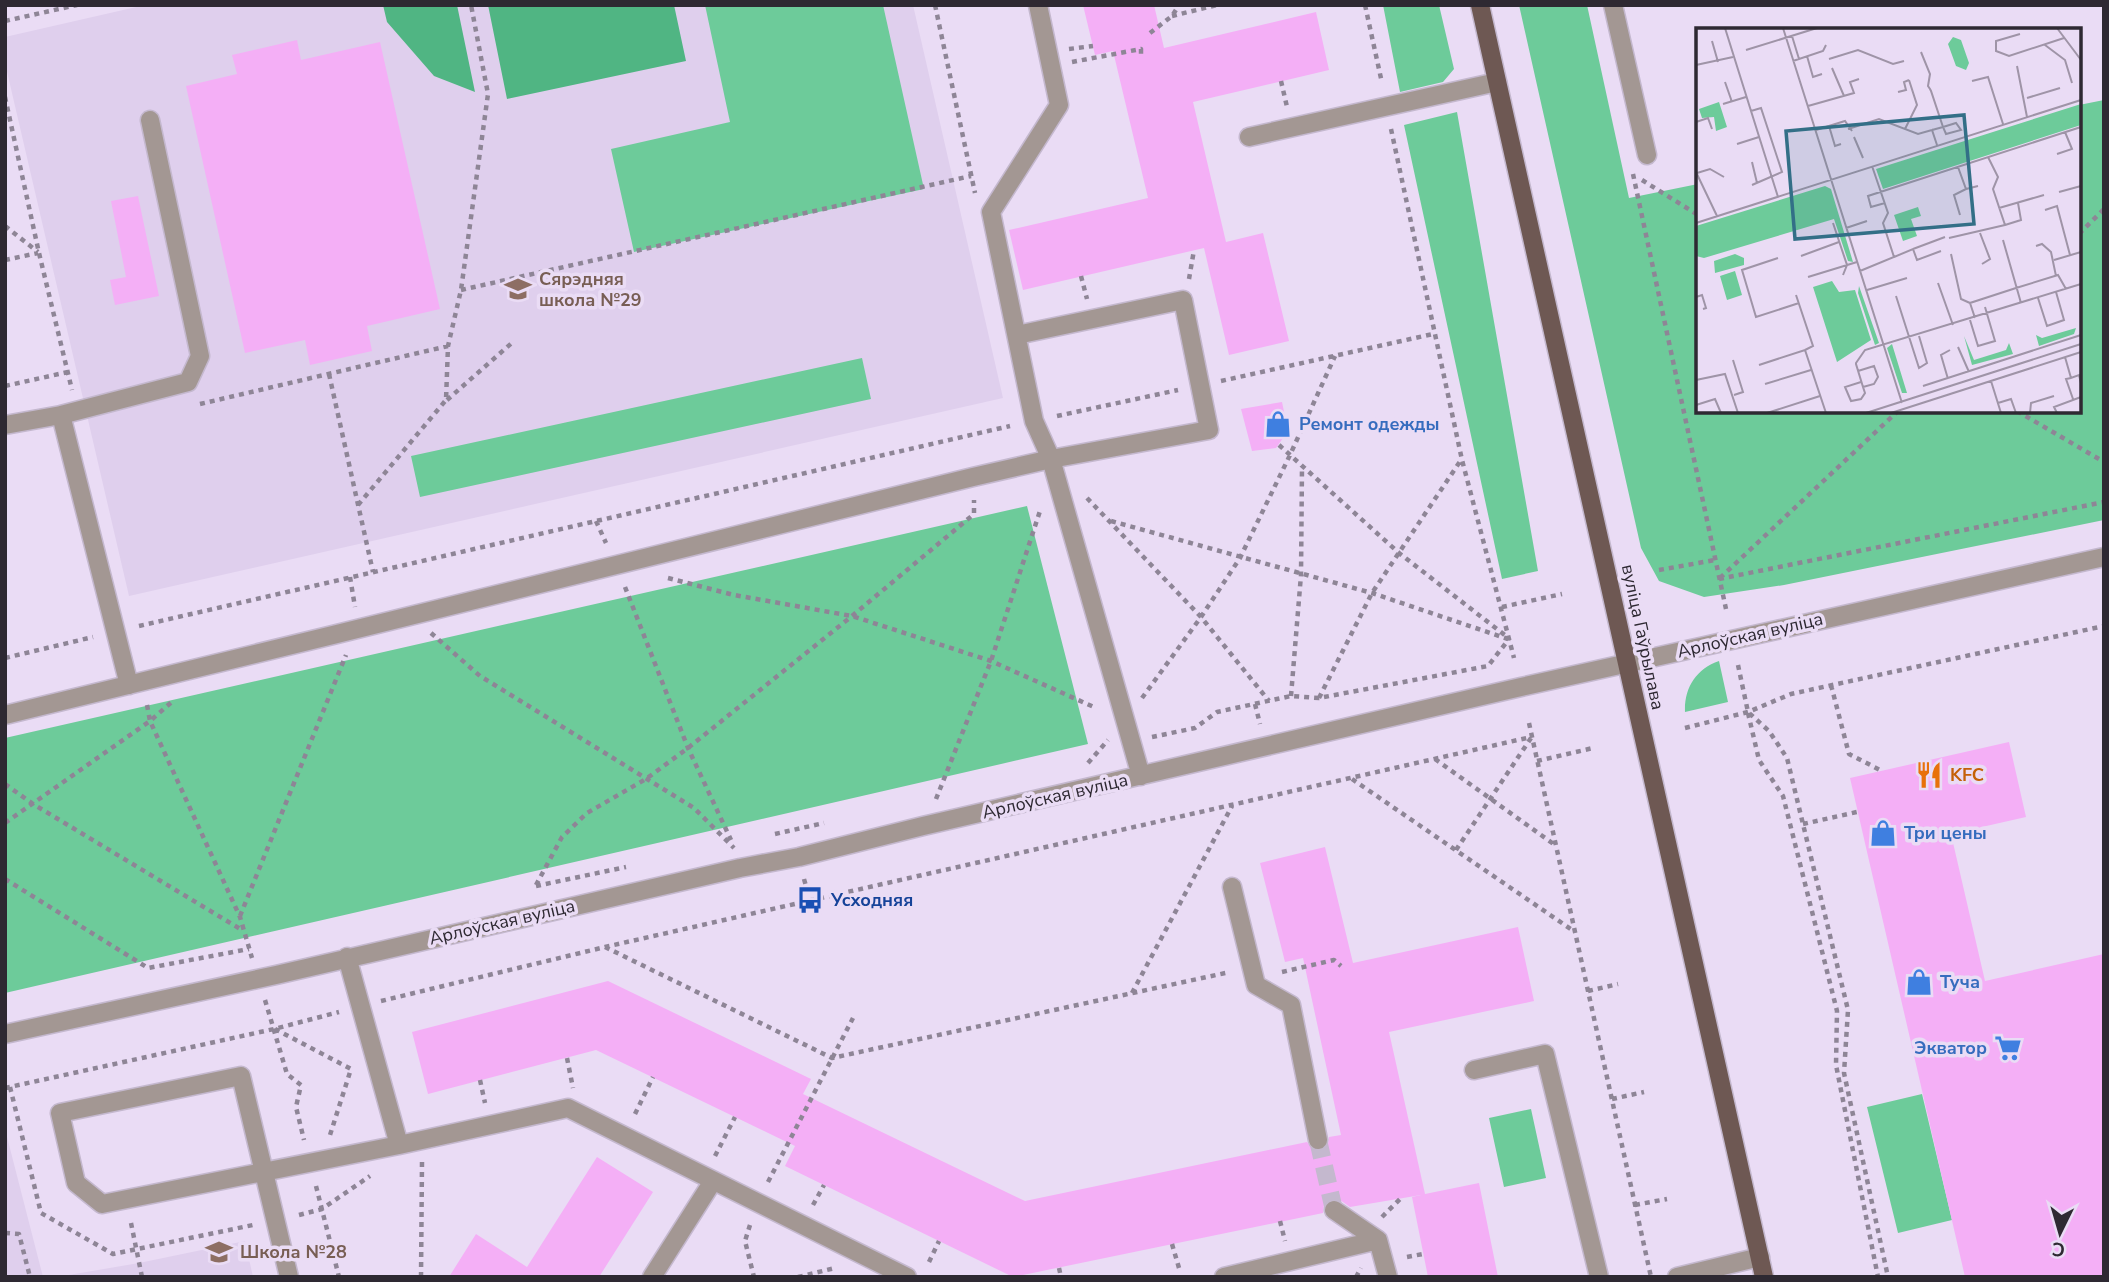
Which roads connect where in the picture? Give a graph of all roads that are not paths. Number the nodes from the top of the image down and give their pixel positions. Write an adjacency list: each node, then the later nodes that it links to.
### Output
1 (1038, 5): 8 (street)
2 (1480, 5): 4 (main road, вуліца Гаўрылава)
3 (1613, 5): 7 (street)
4 (1497, 82): 6 (street); 13 (main road, вуліца Гаўрылава)
5 (150, 120): 9 (street)
6 (1249, 136)
7 (1638, 158)
8 (1017, 335): 11 (street); 11 (street)
9 (61, 415): 10 (street); 14 (street)
10 (5, 425)
11 (1052, 459): 14 (street); 16 (street)
12 (2104, 557): 13 (street, Арлоўская вуліца)
13 (1626, 663): 16 (street, Арлоўская вуліца); 27 (main road, вуліца Гаўрылава)
14 (135, 684): 15 (street)
15 (5, 715)
16 (1141, 776): 18 (street, Арлоўская вуліца)
17 (1232, 887): 21 (street)
18 (347, 957): 19 (street, Арлоўская вуліца); 22 (street)
19 (5, 1034)
20 (1474, 1070): 33 (street)
21 (1318, 1140)
22 (399, 1145): 23 (street); 24 (street)
23 (263, 1170): 23 (street); 28 (street)
24 (713, 1181): 29 (street); 30 (street)
25 (1334, 1210): 26 (street)
26 (1376, 1233): 31 (street); 32 (street)
27 (1760, 1257): 34 (street); 35 (main road, вуліца Гаўрылава)
28 (289, 1277)
29 (652, 1277)
30 (907, 1277)
31 (1224, 1277)
32 (1388, 1277)
33 (1599, 1277)
34 (1677, 1277)
35 (1764, 1277)

